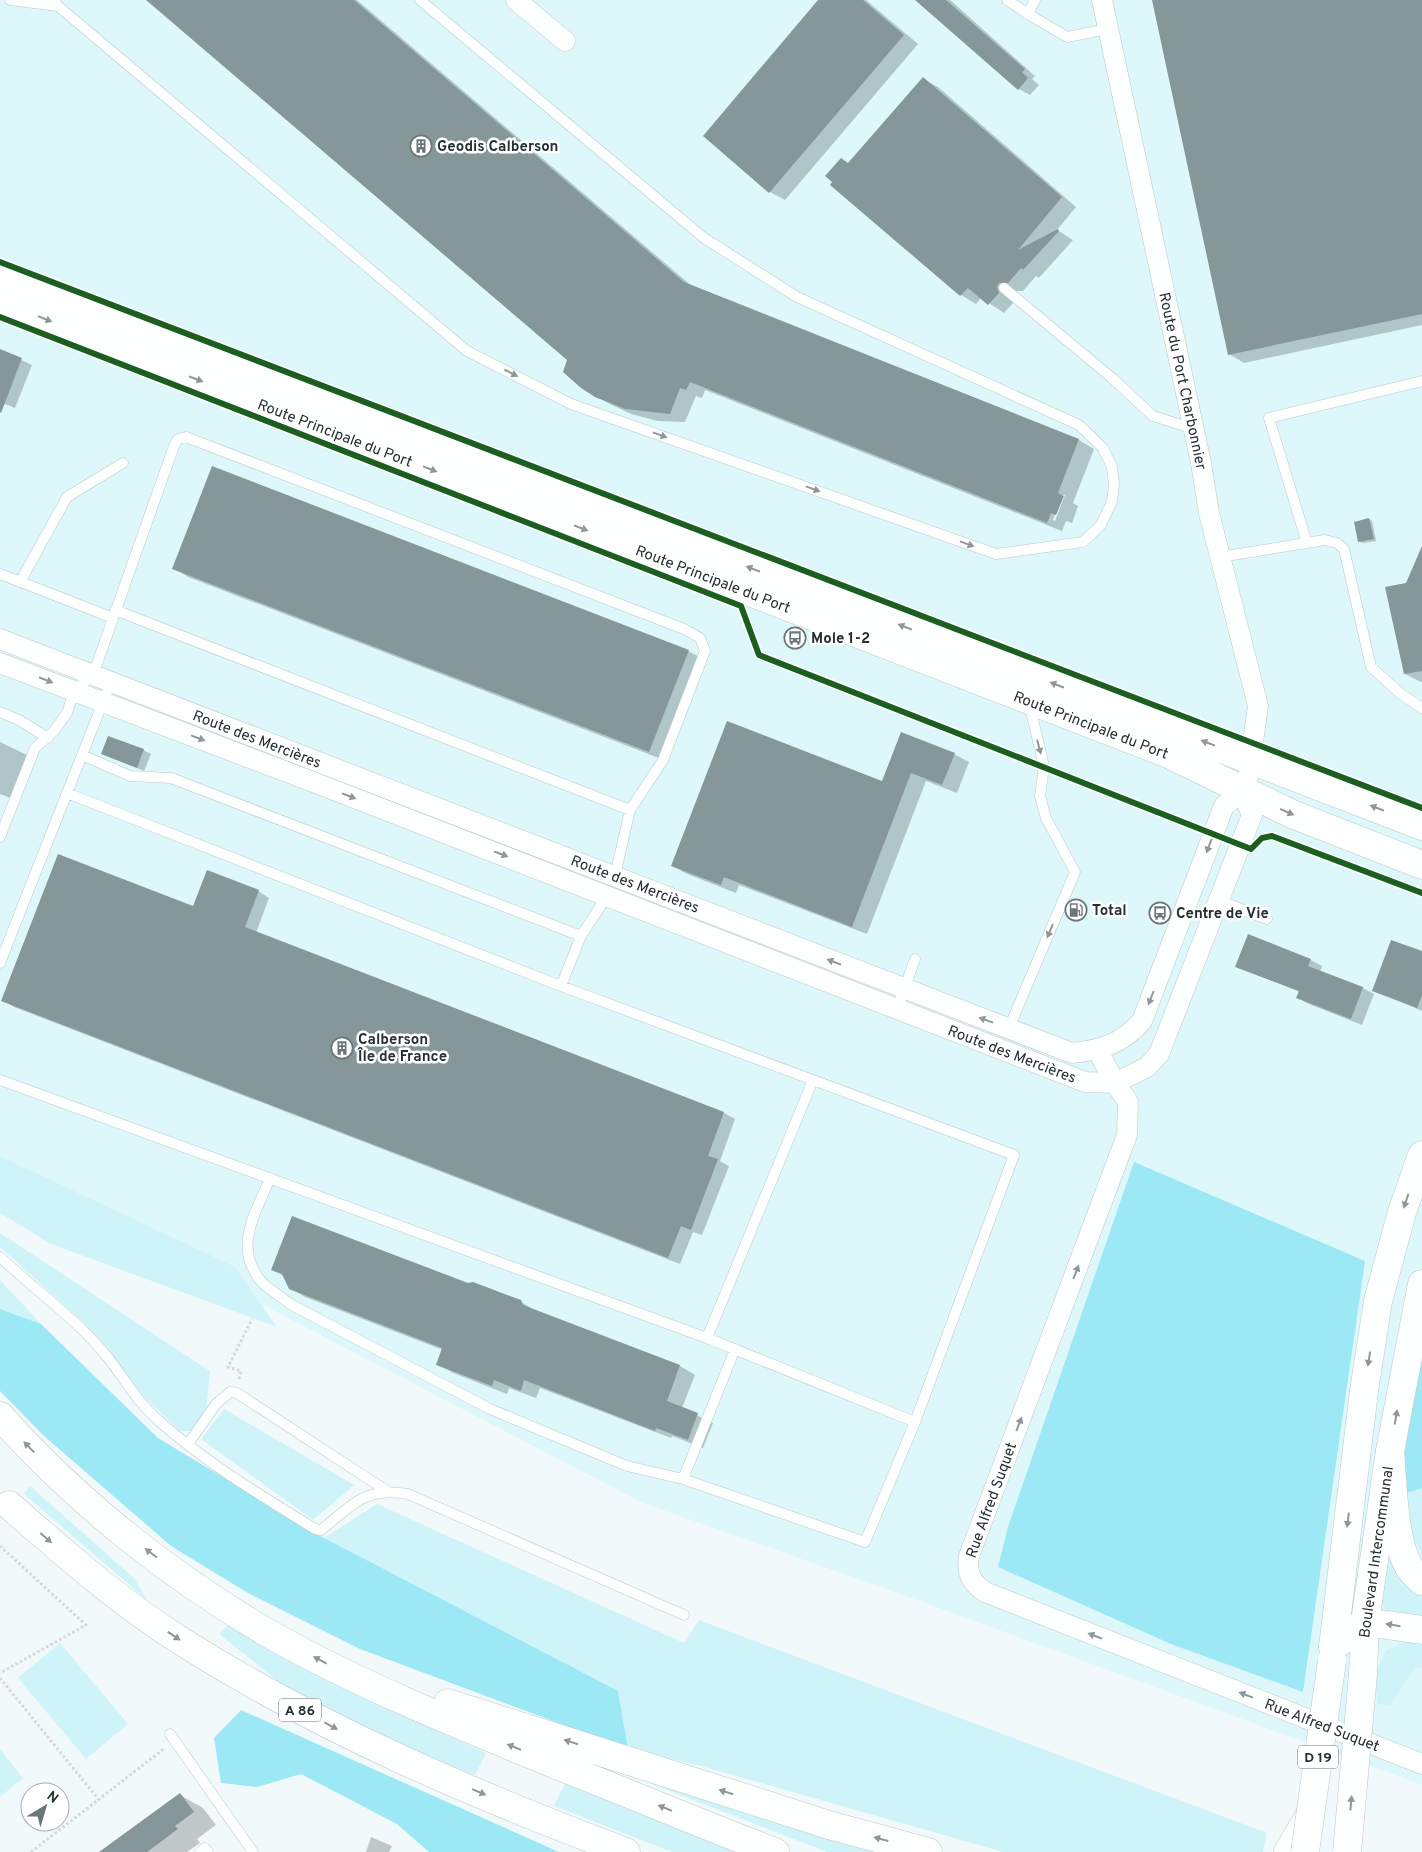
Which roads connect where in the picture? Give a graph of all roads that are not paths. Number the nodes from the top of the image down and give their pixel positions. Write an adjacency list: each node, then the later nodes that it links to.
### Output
1 (10, 0): 7 (lane)
2 (420, 0): 7 (lane, one-way to 2)
3 (516, 0): 10 (street)
4 (1007, 0): 8 (lane)
5 (1035, 0): 8 (lane)
6 (1102, 0): 9 (street, Route du Port Charbonnier)
7 (56, 3)
8 (1028, 14): 9 (lane)
9 (1108, 29): 15 (street, Route du Port Charbonnier)
10 (565, 41)
11 (0, 279): 32 (main road, Route Principale du Port, one-way to 11)
12 (1004, 288): 15 (lane)
13 (0, 302): 26 (main road, Route Principale du Port, one-way to 26)
14 (1422, 381): 17 (lane)
15 (1194, 429): 18 (street, Route du Port Charbonnier)
16 (123, 463): 20 (lane)
17 (1307, 543): 18 (lane); 28 (lane)
18 (1220, 557): 32 (street, Route du Port Charbonnier)
19 (0, 574): 20 (lane)
20 (20, 582): 21 (lane)
21 (114, 614): 24 (lane); 35 (lane); 35 (lane)
22 (0, 639): 24 (street, Route des Mercières)
23 (0, 663): 25 (street, Route des Mercières, one-way to 25)
24 (102, 679): 25 (lane); 27 (lane); 39 (street, Route des Mercières)
25 (74, 691): 27 (street, Route des Mercières); 30 (lane)
26 (1028, 700): 33 (main road, Route Principale du Port); 49 (lane, one-way to 49)
27 (103, 702): 31 (lane); 40 (street, Route des Mercières, one-way to 40)
28 (1422, 708)
29 (0, 712): 30 (lane)
30 (48, 738): 37 (lane)
31 (82, 755): 34 (lane); 43 (lane)
32 (1254, 761): 33 (street); 36 (main road, Route Principale du Port, one-way to 32)
33 (1242, 792): 38 (main road, Route Principale du Port, one-way to 38); 41 (street, Route des Mercières); 50 (street, Route des Mercières, one-way to 50)
34 (68, 793): 45 (lane); 46 (lane)
35 (630, 810): 39 (lane)
36 (1422, 826)
37 (0, 837)
38 (1422, 865)
39 (616, 877): 40 (lane); 47 (street, Route des Mercières, one-way to 39)
40 (608, 896): 43 (lane); 48 (street, Route des Mercières)
41 (1218, 900): 42 (lane); 53 (street, Route des Mercières)
42 (1267, 918)
43 (581, 936): 46 (lane)
44 (915, 958): 47 (lane)
45 (0, 963)
46 (561, 986): 52 (lane)
47 (904, 990): 48 (lane); 49 (street, Route des Mercières, one-way to 47)
48 (896, 1009): 53 (street, Route des Mercières)
49 (1009, 1028): 50 (street, Route des Mercières)
50 (1098, 1051): 53 (street, Rue Alfred Suquet)
51 (0, 1080): 55 (lane)
52 (813, 1080): 58 (lane); 61 (lane)
53 (1115, 1083): 74 (street, Rue Alfred Suquet, one-way to 53)
54 (1422, 1155): 71 (main road, Boulevard Intercommunal / D 19, one-way to 71)
55 (270, 1178): 58 (lane); 64 (lane)
56 (0, 1257): 62 (lane)
57 (1422, 1284): 63 (main road, Boulevard Intercommunal / D 19, one-way to 57)
58 (707, 1338): 59 (lane)
59 (735, 1350): 61 (lane); 64 (lane)
60 (0, 1416): 72 (main road, one-way to 60)
61 (915, 1422): 64 (lane)
62 (188, 1444): 65 (lane); 65 (lane)
63 (1390, 1451): 67 (main road); 69 (main road, Boulevard Intercommunal / D 19)
64 (683, 1479)
65 (387, 1491): 68 (lane)
66 (9, 1505): 79 (main road, A 86, one-way to 79)
67 (1422, 1581)
68 (684, 1615)
69 (1365, 1622): 70 (main road, one-way to 69); 71 (main road); 84 (main road, Boulevard Intercommunal / D 19, one-way to 69, bridge)
70 (1422, 1630)
71 (1332, 1654): 75 (main road, Boulevard Intercommunal / D 19, bridge)
72 (363, 1682): 80 (main road, one-way to 72); 81 (main road, one-way to 72)
73 (170, 1734): 78 (lane)
74 (1422, 1764)
75 (1310, 1815): 82 (main road); 83 (main road, Boulevard Intercommunal / D 19, bridge)
76 (200, 1852): 77 (lane)
77 (208, 1852)
78 (253, 1852)
79 (626, 1852)
80 (775, 1852)
81 (928, 1852)
82 (1288, 1852)
83 (1305, 1852)
84 (1347, 1852)

